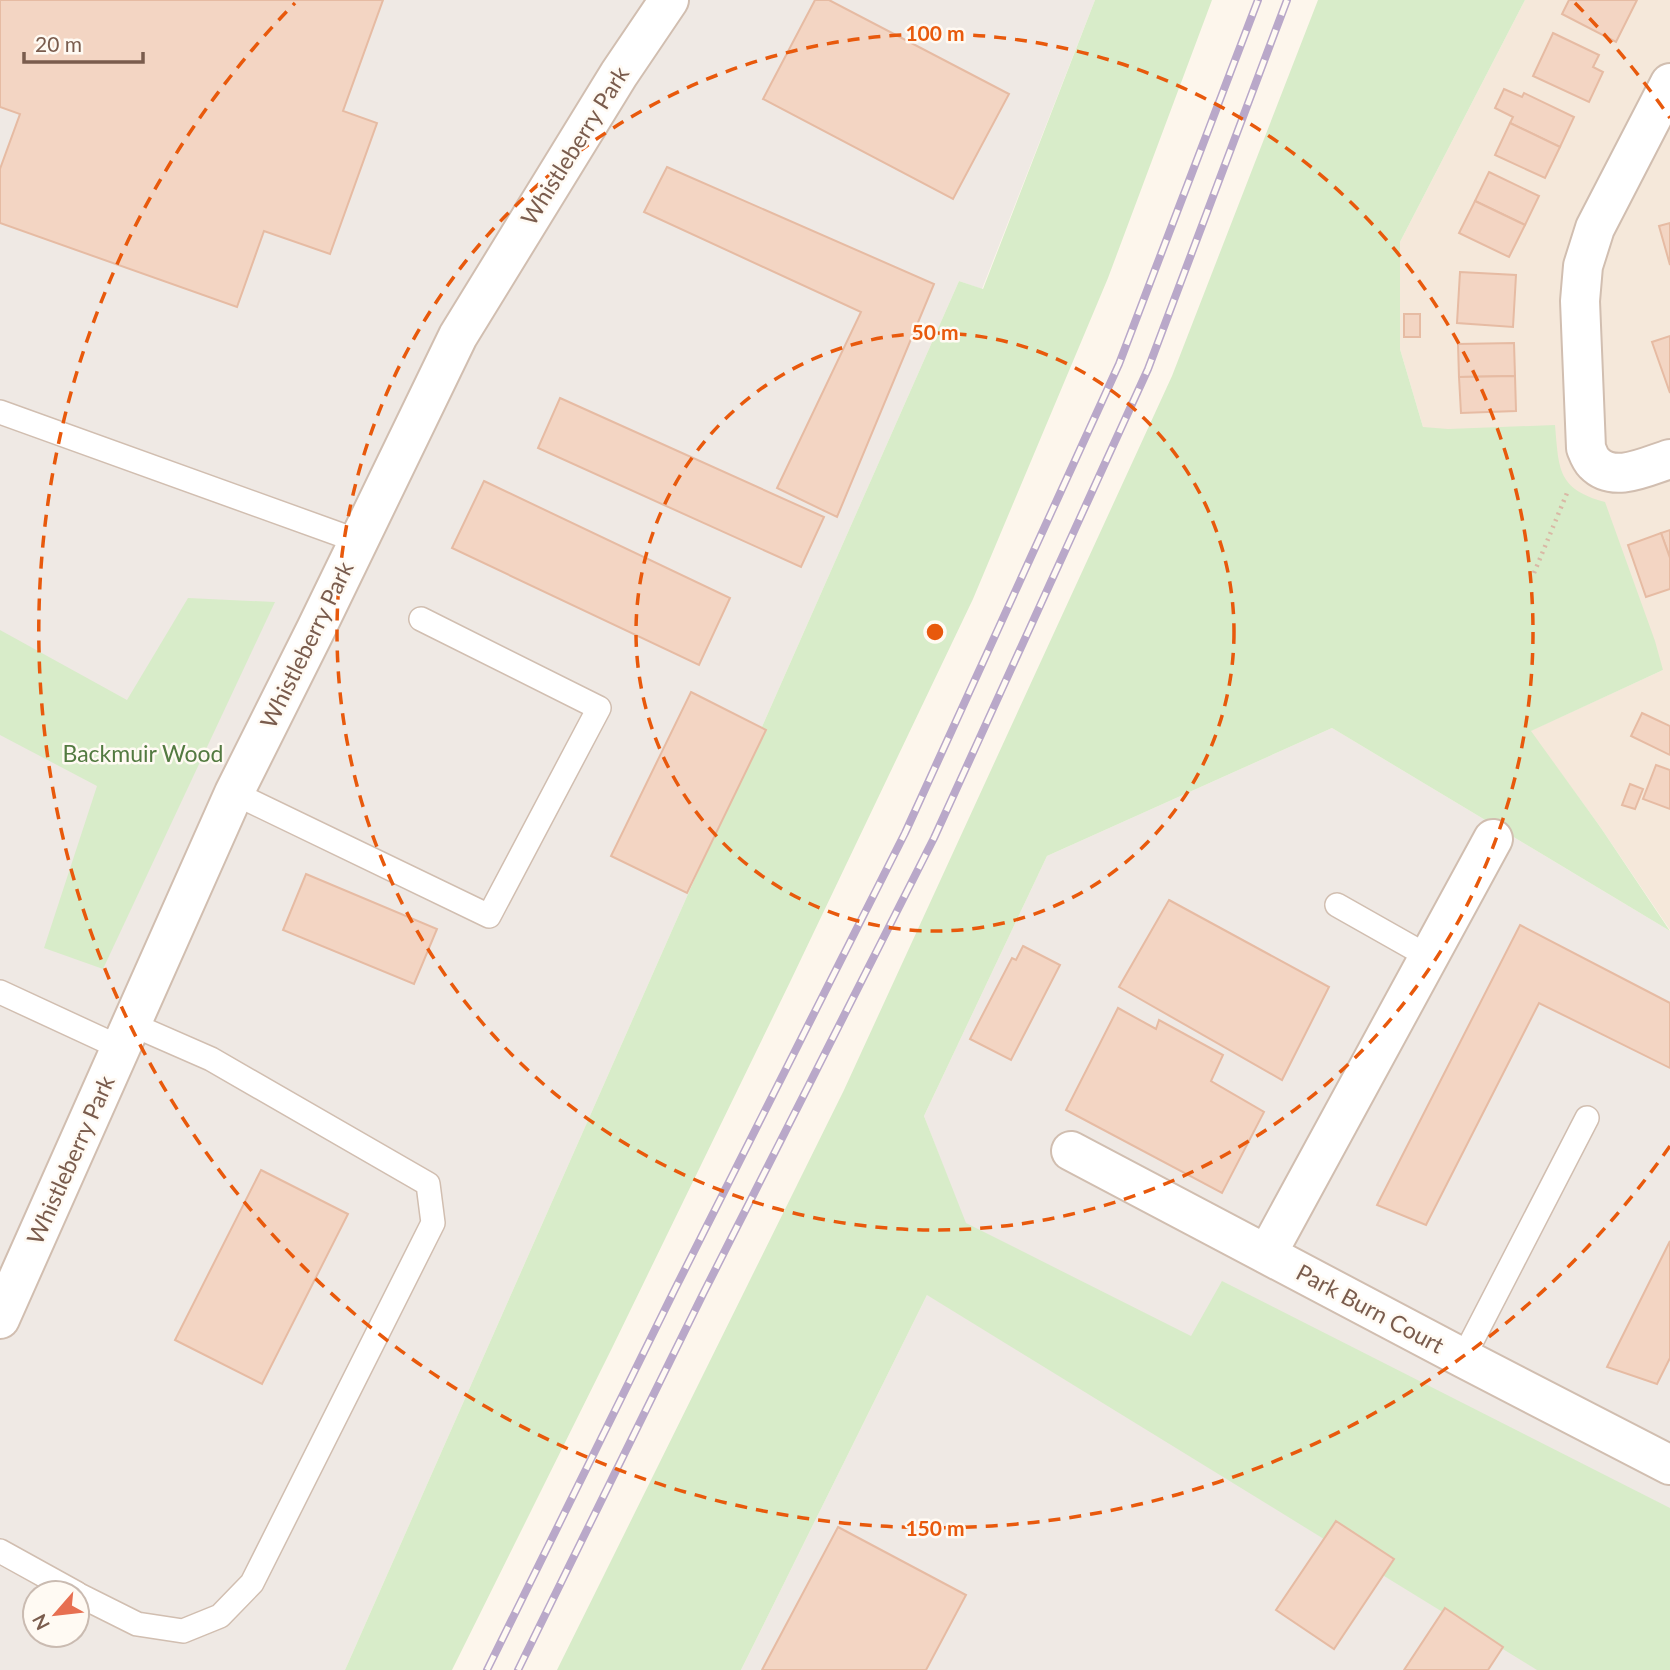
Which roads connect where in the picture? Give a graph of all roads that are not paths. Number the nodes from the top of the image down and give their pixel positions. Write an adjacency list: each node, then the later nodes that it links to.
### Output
1 (669, 0): 5 (street, Whistleberry Park)
2 (1670, 83): 4 (street)
3 (0, 412): 5 (lane)
4 (1670, 459)
5 (358, 541): 7 (street, Whistleberry Park)
6 (421, 619): 7 (lane)
7 (234, 793): 12 (street, Whistleberry Park)
8 (1493, 839): 10 (street)
9 (1337, 905): 10 (lane)
10 (1430, 957): 15 (street)
11 (0, 992): 12 (lane)
12 (126, 1036): 16 (street, Whistleberry Park); 21 (lane)
13 (1587, 1118): 17 (lane)
14 (1071, 1151): 15 (street, Park Burn Court)
15 (1267, 1254): 17 (street, Park Burn Court)
16 (0, 1319)
17 (1463, 1358): 18 (street, Park Burn Court)
18 (1670, 1465)
19 (0, 1551): 20 (lane)
20 (51, 1579)
21 (91, 1601)

